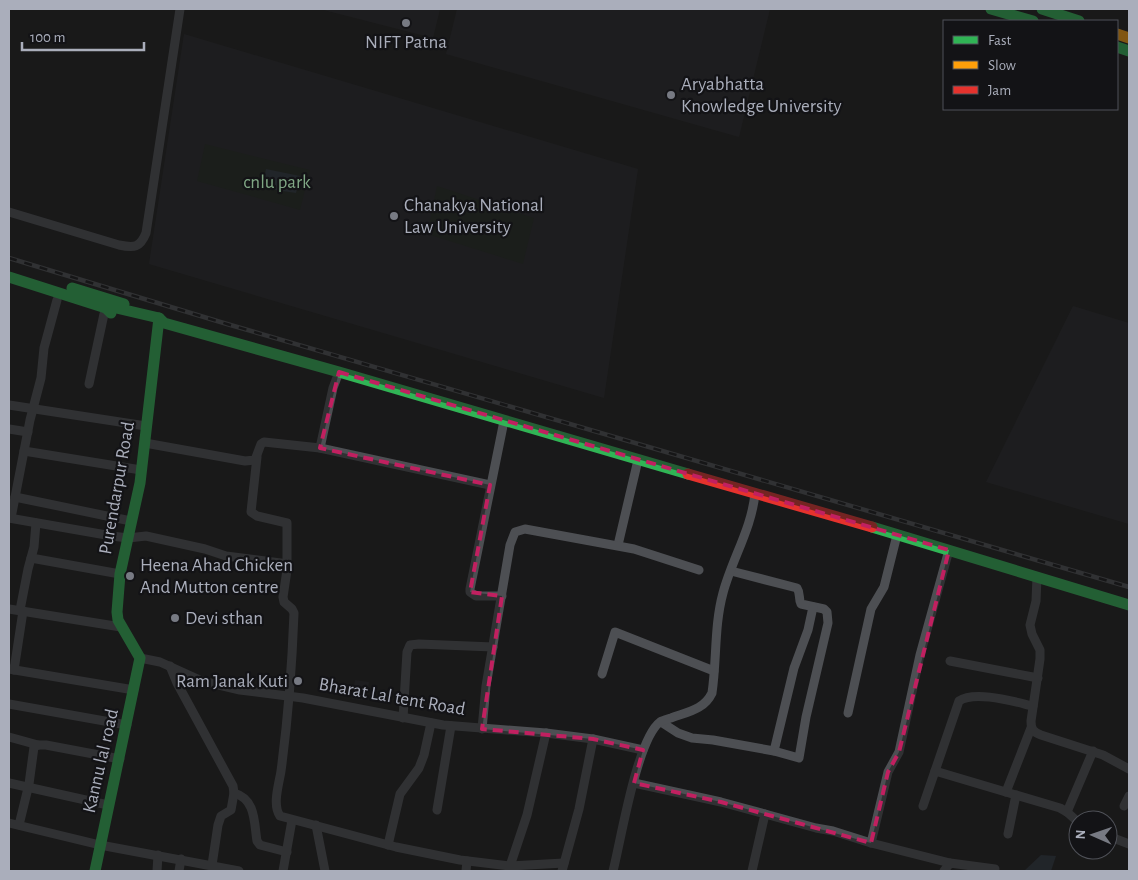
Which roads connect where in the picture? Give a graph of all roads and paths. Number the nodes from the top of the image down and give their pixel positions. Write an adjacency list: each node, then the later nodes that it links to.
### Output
1 (180, 9): 7 (street)
2 (991, 9): 4 (street)
3 (1045, 9): 6 (street)
4 (1008, 11): 5 (street)
5 (1030, 20)
6 (1076, 20)
7 (9, 212)
8 (9, 269): 13 (street)
9 (9, 277): 12 (street)
10 (9, 286): 11 (street)
11 (57, 300): 12 (street); 19 (street)
12 (105, 311): 14 (street); 17 (street)
13 (136, 313): 14 (street); 15 (street)
14 (120, 314): 15 (street)
15 (160, 322): 16 (street); 21 (street, Purendarpur Road)
16 (339, 372): 20 (street); 25 (street)
17 (89, 384)
18 (9, 405): 19 (street)
19 (33, 409): 21 (street); 23 (street)
20 (504, 422): 28 (street); 30 (street)
21 (146, 426): 24 (street, Purendarpur Road)
22 (9, 429): 23 (street)
23 (28, 432): 26 (street)
24 (144, 443): 27 (street); 29 (street, Purendarpur Road)
25 (320, 448): 27 (street); 30 (street)
26 (24, 451): 29 (street); 32 (street)
27 (257, 457): 41 (street)
28 (638, 460): 31 (street); 38 (street)
29 (141, 470): 34 (street, Purendarpur Road)
30 (490, 485): 46 (street)
31 (755, 493): 36 (street); 43 (street)
32 (15, 498): 33 (street); 34 (street)
33 (10, 518): 35 (street)
34 (131, 521): 37 (street, Purendarpur Road)
35 (36, 523): 37 (street); 40 (street)
36 (898, 535): 39 (street); 64 (street)
37 (128, 538): 41 (street); 44 (street, Purendarpur Road)
38 (618, 545): 42 (street); 46 (street)
39 (949, 550): 45 (street); 100 (street)
40 (31, 558): 44 (street); 50 (street)
41 (288, 564): 61 (street)
42 (699, 570)
43 (731, 571): 48 (street); 57 (street)
44 (120, 574): 51 (street, Purendarpur Road)
45 (1036, 577): 47 (street); 59 (street)
46 (502, 596): 52 (street)
47 (1129, 605)
48 (813, 607): 77 (street); 77 (street)
49 (9, 609): 50 (street)
50 (22, 611): 51 (street); 56 (street)
51 (122, 627): 53 (street, Purendarpur Road)
52 (493, 647): 65 (street); 71 (street)
53 (140, 658): 55 (street, Bharat Lal tent Road); 60 (street, Kannu lal road)
54 (950, 661): 59 (street)
55 (170, 666): 61 (street, Bharat Lal tent Road); 86 (street)
56 (11, 669): 60 (street)
57 (714, 671): 58 (street); 66 (street)
58 (602, 674)
59 (1038, 678): 63 (street)
60 (134, 690): 68 (street, Kannu lal road)
61 (289, 696): 65 (street, Bharat Lal tent Road); 95 (street)
62 (9, 704): 68 (street)
63 (1033, 706): 70 (street); 81 (street)
64 (848, 713)
65 (403, 718): 67 (street, Bharat Lal tent Road)
66 (661, 722): 76 (street); 77 (street)
67 (431, 723): 69 (street, Bharat Lal tent Road); 102 (street)
68 (127, 724): 79 (street, Kannu lal road)
69 (451, 726): 71 (street, Bharat Lal tent Road); 92 (street)
70 (1031, 728): 78 (street); 85 (street)
71 (482, 729): 72 (street, Bharat Lal tent Road)
72 (546, 733): 74 (street, Bharat Lal tent Road); 109 (street)
73 (9, 737): 75 (street)
74 (593, 739): 76 (street, Bharat Lal tent Road); 110 (street)
75 (38, 745): 79 (street); 84 (street)
76 (643, 750): 83 (street)
77 (774, 751)
78 (1093, 751): 80 (street); 93 (street)
79 (120, 759): 89 (street, Kannu lal road)
80 (1129, 770)
81 (935, 771): 85 (street); 90 (street)
82 (9, 783): 84 (street)
83 (634, 783): 94 (street); 120 (street)
84 (28, 787): 89 (street); 97 (street)
85 (1006, 792): 87 (street)
86 (234, 793): 103 (street); 108 (street)
87 (1016, 795): 93 (street); 99 (street)
88 (1129, 796): 91 (street)
89 (108, 805): 101 (street, Kannu lal road)
90 (923, 806)
91 (1124, 806)
92 (437, 810)
93 (1067, 812)
94 (765, 814): 100 (street); 121 (street)
95 (292, 820): 98 (street); 103 (street)
96 (9, 823): 97 (street)
97 (19, 825): 101 (street)
98 (316, 825): 102 (street); 118 (street)
99 (1008, 834)
100 (871, 843): 107 (street)
101 (100, 844): 104 (street); 113 (street, Kannu lal road)
102 (388, 845): 106 (street)
103 (287, 852): 117 (street)
104 (158, 855): 105 (street); 114 (street)
105 (181, 859): 108 (street); 115 (street)
106 (467, 861): 109 (street); 119 (street)
107 (950, 863): 111 (street); 122 (street)
108 (212, 866): 116 (street)
109 (510, 866): 110 (street)
110 (563, 867)
111 (965, 868): 112 (street)
112 (995, 869)
113 (95, 871)
114 (157, 871)
115 (179, 871)
116 (239, 871)
117 (283, 871)
118 (324, 871)
119 (466, 871)
120 (612, 871)
121 (752, 871)
122 (944, 871)

